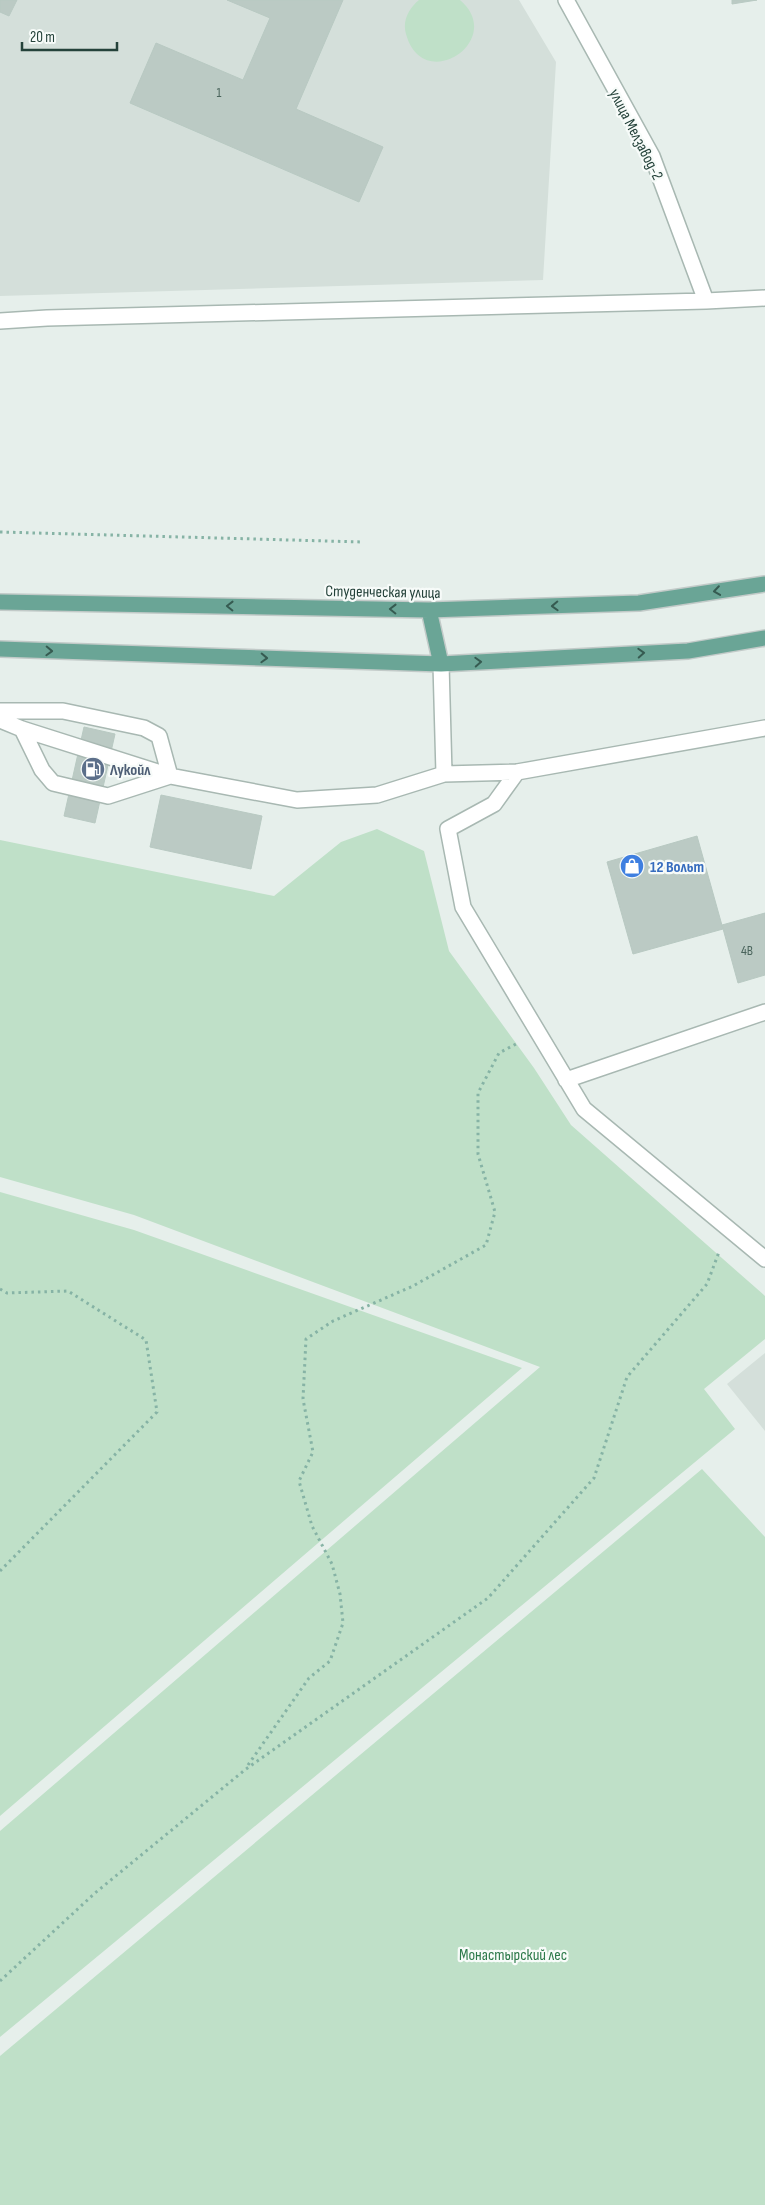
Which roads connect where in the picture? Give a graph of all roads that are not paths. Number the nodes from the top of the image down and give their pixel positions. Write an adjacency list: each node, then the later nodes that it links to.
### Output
1 (566, 0): 3 (street, улица Мелзавод-2)
2 (765, 298): 3 (street)
3 (706, 301): 4 (street)
4 (0, 321)
5 (765, 584): 7 (main road, Студенческая улица, one-way to 7)
6 (0, 602): 7 (main road, Студенческая улица, one-way to 6)
7 (429, 610): 10 (main road)
8 (765, 638): 10 (main road, one-way to 8)
9 (0, 649): 10 (main road, one-way to 10)
10 (441, 664): 16 (street)
11 (0, 711): 17 (street)
12 (0, 720): 14 (street)
13 (765, 728): 15 (street)
14 (22, 730): 17 (street); 17 (street)
15 (517, 772): 16 (street); 19 (street)
16 (444, 774): 17 (street)
17 (170, 776)
18 (765, 1012): 19 (street)
19 (566, 1080): 20 (street)
20 (765, 1259)

